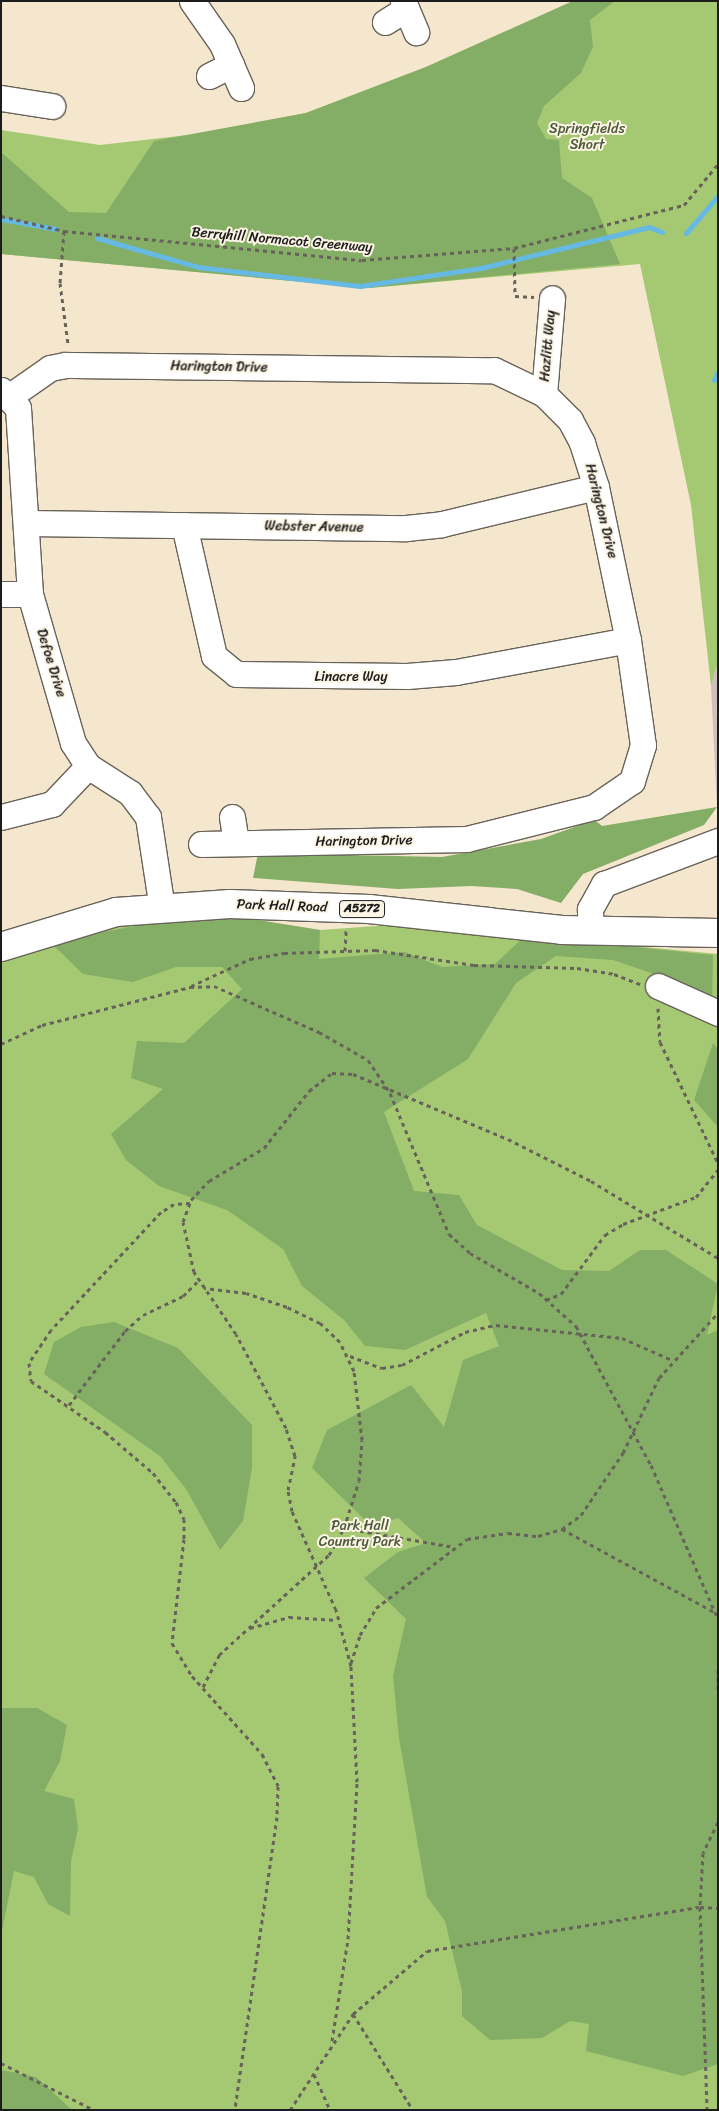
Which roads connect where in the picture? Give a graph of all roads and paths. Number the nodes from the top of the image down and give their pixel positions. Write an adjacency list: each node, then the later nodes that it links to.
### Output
1 (195, 2): 5 (street)
2 (404, 5): 3 (street); 4 (street)
3 (385, 22)
4 (416, 32)
5 (231, 65): 6 (street); 7 (street)
6 (209, 76)
7 (240, 88)
8 (1, 98): 9 (street)
9 (52, 106)
10 (718, 164): 13 (path, Berryhill Normacot Greenway)
11 (1, 216): 12 (path, Berryhill Normacot Greenway)
12 (64, 230): 13 (path, Berryhill Normacot Greenway); 15 (path)
13 (514, 248): 14 (path)
14 (552, 298): 17 (street, Hazlitt Way)
15 (70, 365): 16 (street, Harington Drive); 17 (street, Harington Drive)
16 (6, 393): 19 (street, Defoe Drive)
17 (544, 394): 18 (street, Harington Drive)
18 (596, 487): 20 (street, Webster Avenue); 23 (street, Harington Drive)
19 (28, 523): 20 (street, Webster Avenue); 22 (street, Defoe Drive)
20 (184, 525): 23 (street, Linacre Way)
21 (1, 594): 22 (street)
22 (30, 594): 24 (street, Defoe Drive)
23 (628, 640): 28 (street, Harington Drive)
24 (88, 766): 25 (street); 30 (street, Defoe Drive)
25 (1, 817)
26 (232, 817): 28 (street)
27 (718, 841): 31 (street)
28 (236, 843): 29 (street, Harington Drive)
29 (201, 844)
30 (162, 908): 31 (main road, Park Hall Road / A5272); 33 (main road, Park Hall Road / A5272)
31 (592, 931): 32 (main road, Park Hall Road / A5272)
32 (718, 933)
33 (1, 947)
34 (190, 987): 35 (path); 38 (path); 39 (path)
35 (653, 997): 36 (street); 36 (path); 40 (path)
36 (680, 998): 37 (street)
37 (718, 1013)
38 (1, 1044)
39 (390, 1093): 42 (path); 43 (path); 47 (path)
40 (718, 1163)
41 (718, 1170): 43 (path)
42 (190, 1203): 45 (path); 52 (path)
43 (650, 1214): 44 (path); 47 (path)
44 (718, 1258)
45 (199, 1280): 46 (path); 52 (path)
46 (204, 1288): 50 (path); 57 (path)
47 (546, 1300): 49 (path)
48 (718, 1313): 51 (path)
49 (578, 1331): 50 (path); 51 (path); 53 (path)
50 (349, 1356): 54 (path)
51 (672, 1360): 53 (path)
52 (69, 1405): 64 (path)
53 (634, 1432): 55 (path); 58 (path)
54 (344, 1528): 56 (path); 57 (path)
55 (562, 1529): 56 (path); 58 (path)
56 (455, 1547): 62 (path)
57 (319, 1568): 60 (path); 61 (path)
58 (716, 1613): 59 (path)
59 (718, 1619)
60 (337, 1620): 61 (path); 62 (path)
61 (247, 1629): 64 (path)
62 (350, 1666): 70 (path)
63 (718, 1670): 65 (path)
64 (203, 1687): 74 (path)
65 (718, 1690)
66 (718, 1822): 67 (path)
67 (700, 1907): 68 (path); 69 (path); 78 (path)
68 (718, 1908)
69 (353, 2014): 70 (path); 77 (path)
70 (332, 2041): 72 (path)
71 (1, 2063): 73 (path)
72 (314, 2074): 75 (path); 76 (path)
73 (94, 2110)
74 (235, 2110)
75 (290, 2110)
76 (330, 2110)
77 (413, 2110)
78 (707, 2110)

